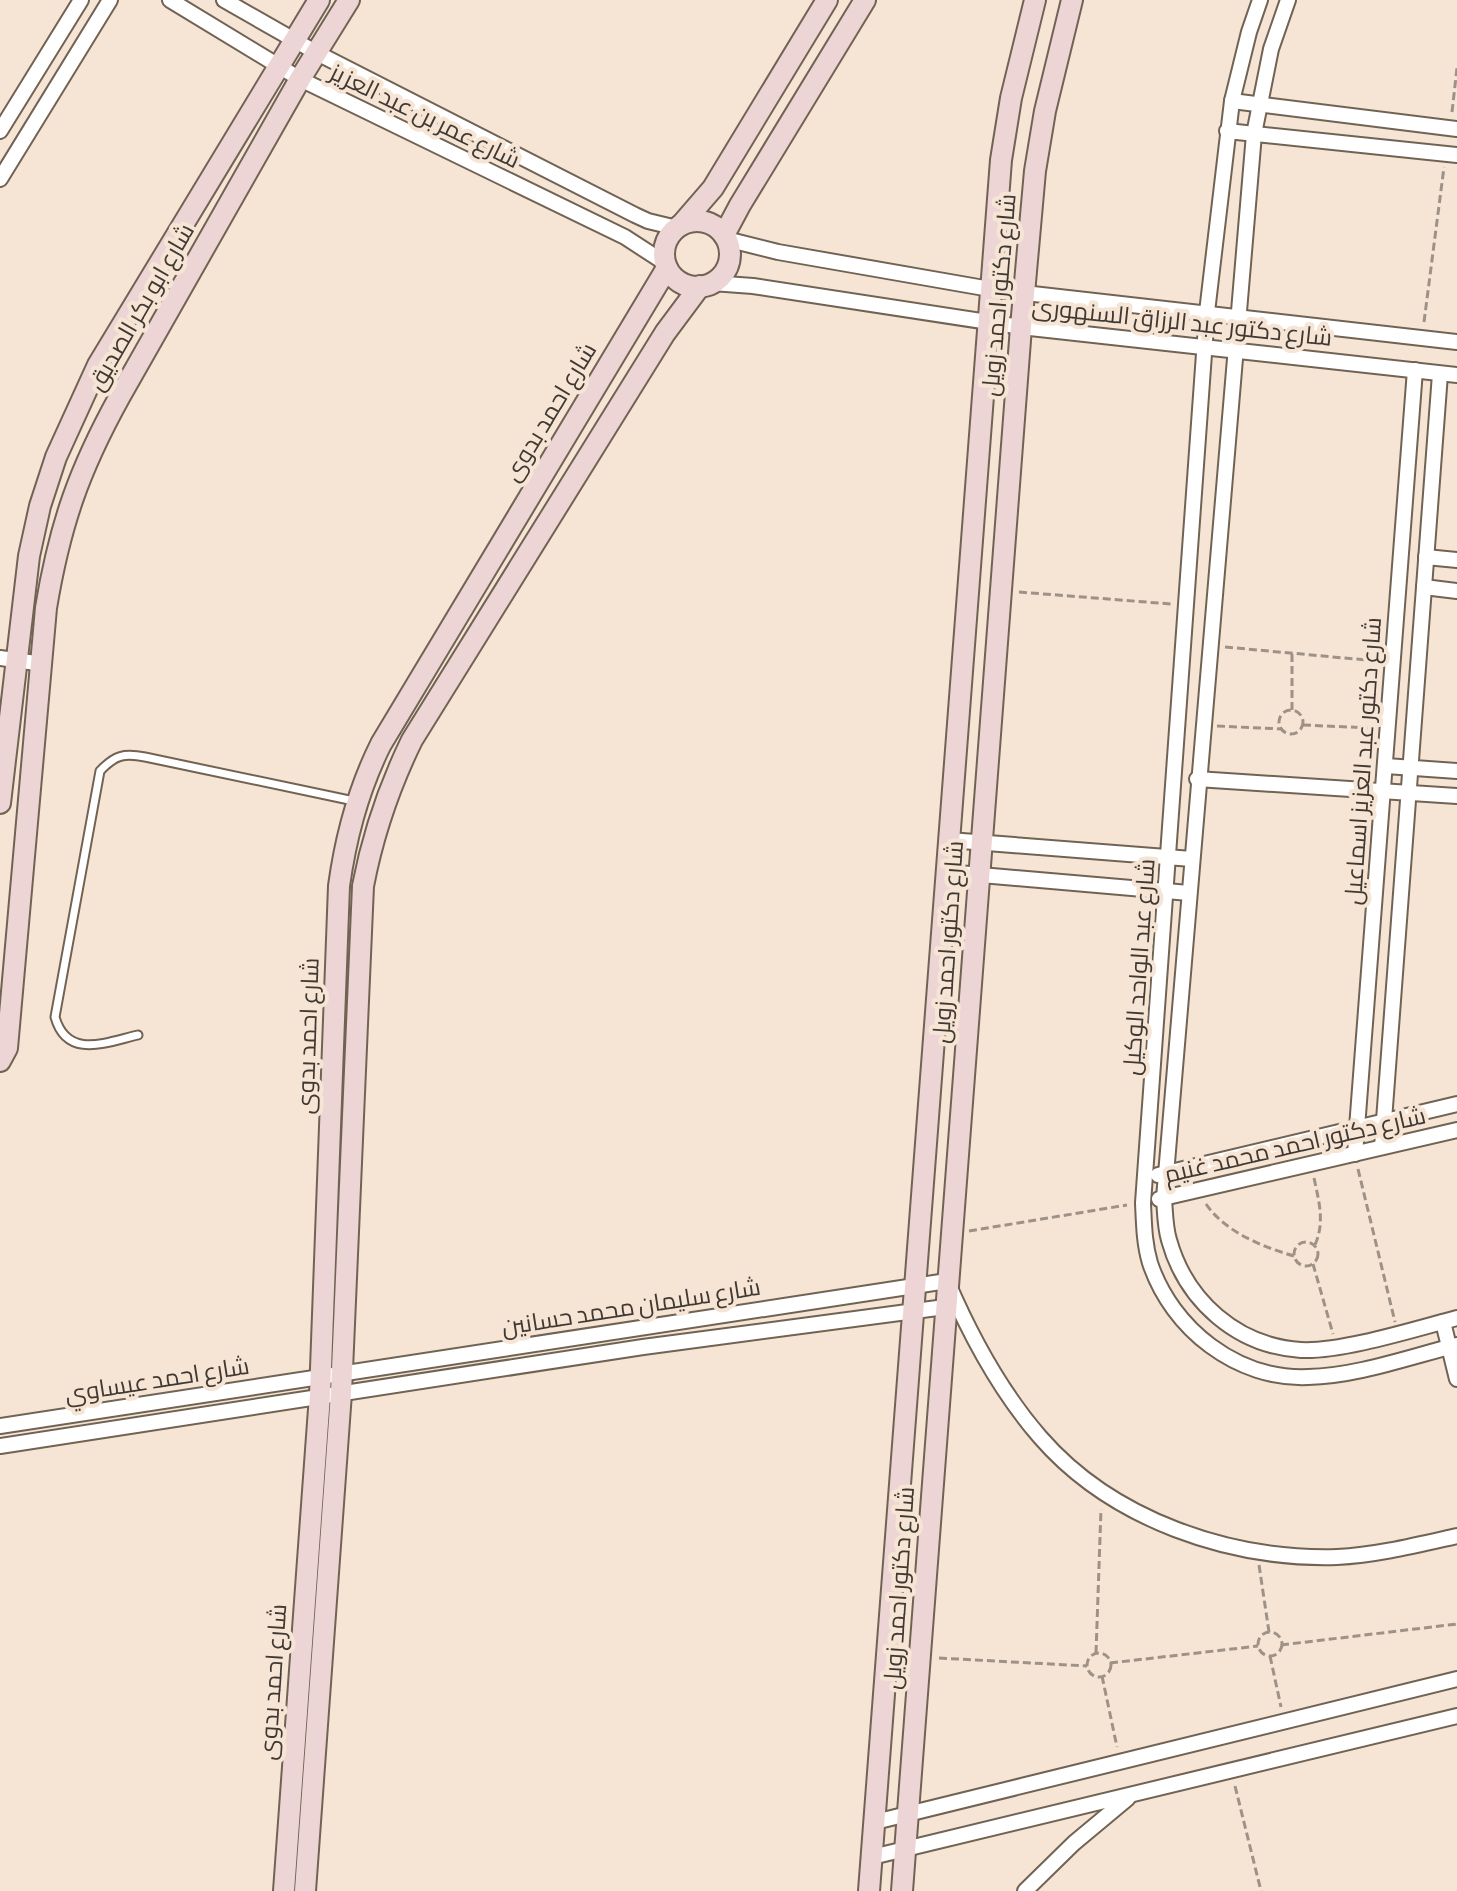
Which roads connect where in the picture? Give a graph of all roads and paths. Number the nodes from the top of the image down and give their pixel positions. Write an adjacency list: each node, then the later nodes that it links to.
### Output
1 (81, 0): 21 (street)
2 (110, 0): 25 (street)
3 (170, 0): 15 (street, شارع عمر بن عبد العزيز)
4 (224, 0): 13 (street, شارع عمر بن عبد العزيز)
5 (319, 0): 13 (street, شارع ابو بكر الصديق)
6 (349, 0): 14 (street, شارع ابو بكر الصديق)
7 (827, 0): 26 (street)
8 (865, 0): 27 (street)
9 (1035, 0): 30 (street, شارع دكتور احمد زويل)
10 (1072, 0): 31 (street, شارع دكتور احمد زويل)
11 (1260, 0): 18 (street, شارع عبد الواحد الوكيل)
12 (1288, 0): 19 (street, شارع عبد الواحد الوكيل)
13 (295, 41): 14 (street, شارع عمر بن عبد العزيز); 15 (street, شارع ابو بكر الصديق)
14 (317, 53): 17 (street, شارع ابو بكر الصديق); 26 (street, شارع عمر بن عبد العزيز)
15 (279, 67): 17 (street, شارع عمر بن عبد العزيز); 51 (street, شارع ابو بكر الصديق)
16 (1457, 68): 20 (path)
17 (300, 79): 28 (street, شارع عمر بن عبد العزيز); 53 (street, شارع ابو بكر الصديق)
18 (1232, 101): 19 (street); 22 (street, شارع عبد الواحد الوكيل)
19 (1259, 104): 20 (street); 23 (street, شارع عبد الواحد الوكيل)
20 (1453, 128)
21 (0, 131)
22 (1227, 131): 23 (street); 32 (street, شارع عبد الواحد الوكيل)
23 (1254, 134): 24 (street); 33 (street, شارع عبد الواحد الوكيل)
24 (1452, 155): 36 (path)
25 (0, 179)
26 (679, 226): 27 (street); 28 (street)
27 (725, 237): 29 (street); 30 (street, شارع دكتور عبد الرزاق السنهورى)
28 (666, 265): 29 (street); 66 (street, شارع احمد بدوى)
29 (706, 285): 34 (street, شارع دكتور عبد الرزاق السنهورى); 103 (street, شارع احمد بدوى)
30 (990, 289): 31 (street, شارع دكتور عبد الرزاق السنهورى); 34 (street, شارع دكتور احمد زويل)
31 (1024, 292): 32 (street, شارع دكتور عبد الرزاق السنهورى); 35 (street, شارع دكتور احمد زويل)
32 (1207, 312): 33 (street, شارع دكتور عبد الرزاق السنهورى); 38 (street, شارع عبد الواحد الوكيل)
33 (1236, 315): 36 (street, شارع دكتور عبد الرزاق السنهورى); 39 (street, شارع عبد الواحد الوكيل)
34 (988, 322): 35 (street, شارع دكتور عبد الرزاق السنهورى); 68 (street, شارع دكتور احمد زويل)
35 (1021, 327): 38 (street, شارع دكتور عبد الرزاق السنهورى); 46 (street, شارع دكتور احمد زويل)
36 (1422, 337): 37 (street, شارع دكتور عبد الرزاق السنهورى)
37 (1457, 342)
38 (1205, 347): 39 (street, شارع دكتور عبد الرزاق السنهورى); 48 (street, شارع عبد الواحد الوكيل)
39 (1234, 350): 40 (street, شارع دكتور عبد الرزاق السنهورى); 49 (street, شارع عبد الواحد الوكيل)
40 (1415, 370): 41 (street, شارع دكتور عبد الرزاق السنهورى); 52 (street, شارع دكتور عبد العزيز اسماعيل)
41 (1440, 374): 42 (street, شارع دكتور عبد الرزاق السنهورى); 43 (street, شارع دكتور عبد العزيز اسماعيل)
42 (1457, 375)
43 (1426, 557): 44 (street); 45 (street, شارع دكتور عبد العزيز اسماعيل)
44 (1457, 560)
45 (1424, 587): 47 (street); 60 (street, شارع دكتور عبد العزيز اسماعيل)
46 (1001, 591): 48 (path); 69 (street, شارع دكتور احمد زويل)
47 (1457, 591)
48 (1187, 605): 70 (street, شارع عبد الواحد الوكيل)
49 (1210, 646): 50 (path); 56 (street, شارع عبد الواحد الوكيل)
50 (1292, 653): 52 (path); 54 (path)
51 (8, 659): 53 (street); 67 (street, شارع ابو بكر الصديق)
52 (1392, 662): 58 (street, شارع دكتور عبد العزيز اسماعيل)
53 (43, 664): 77 (street, شارع ابو بكر الصديق)
54 (1292, 710): 55 (path); 57 (path)
55 (1303, 725): 57 (path); 58 (path)
56 (1202, 726): 57 (path); 62 (street, شارع عبد الواحد الوكيل)
57 (1281, 729)
58 (1388, 729): 59 (street, شارع دكتور عبد العزيز اسماعيل)
59 (1386, 766): 60 (street); 63 (street, شارع دكتور عبد العزيز اسماعيل)
60 (1410, 767): 61 (street); 64 (street, شارع دكتور عبد العزيز اسماعيل)
61 (1457, 771)
62 (1197, 779): 63 (street); 71 (street, شارع عبد الواحد الوكيل)
63 (1384, 789): 64 (street); 80 (street, شارع دكتور عبد العزيز اسماعيل)
64 (1409, 791): 65 (street); 79 (street, شارع دكتور عبد العزيز اسماعيل)
65 (1457, 796)
66 (356, 801): 76 (lane); 103 (street, شارع احمد بدوى)
67 (0, 803)
68 (949, 840): 69 (street); 72 (street, شارع دكتور احمد زويل)
69 (981, 843): 70 (street); 73 (street, شارع دكتور احمد زويل)
70 (1169, 857): 71 (street); 74 (street, شارع عبد الواحد الوكيل)
71 (1192, 859): 75 (street, شارع عبد الواحد الوكيل)
72 (947, 872): 73 (street); 95 (street, شارع دكتور احمد زويل)
73 (979, 875): 74 (street); 90 (street, شارع دكتور احمد زويل)
74 (1166, 891): 75 (street); 86 (street, شارع عبد الواحد الوكيل)
75 (1189, 893): 85 (street, شارع عبد الواحد الوكيل)
76 (138, 1035)
77 (0, 1061)
78 (1457, 1104): 79 (street, شارع دكتور احمد محمد غنيم)
79 (1384, 1121): 80 (street, شارع دكتور احمد محمد غنيم); 82 (street, شارع دكتور عبد العزيز اسماعيل)
80 (1356, 1128): 83 (street, شارع دكتور عبد العزيز اسماعيل); 85 (street, شارع دكتور احمد محمد غنيم)
81 (1457, 1130): 82 (street, شارع دكتور احمد محمد غنيم)
82 (1382, 1147): 83 (street, شارع دكتور احمد محمد غنيم)
83 (1355, 1154): 84 (street, شارع دكتور احمد محمد غنيم); 99 (path)
84 (1311, 1164): 87 (street, شارع دكتور احمد محمد غنيم); 91 (path)
85 (1166, 1173): 86 (street, شارع دكتور احمد محمد غنيم); 88 (street, شارع عبد الواحد الوكيل)
86 (1145, 1178): 89 (street, شارع عبد الواحد الوكيل)
87 (1196, 1190): 88 (street, شارع دكتور احمد محمد غنيم); 92 (path)
88 (1164, 1198): 89 (street, شارع دكتور احمد محمد غنيم); 101 (street, شارع عبد الواحد الوكيل)
89 (1143, 1203): 90 (path); 100 (street, شارع عبد الواحد الوكيل)
90 (952, 1234): 94 (street, شارع دكتور احمد زويل)
91 (1315, 1245): 92 (path); 93 (path)
92 (1294, 1256): 93 (path)
93 (1313, 1264): 101 (path)
94 (947, 1281): 95 (street, شارع سليمان محمد حسانين); 96 (street, شارع دكتور احمد زويل); 106 (street)
95 (917, 1286): 97 (street, شارع دكتور احمد زويل); 103 (street, شارع سليمان محمد حسانين)
96 (945, 1307): 97 (street, شارع سليمان محمد حسانين); 115 (street, شارع دكتور احمد زويل)
97 (914, 1311): 103 (street, شارع سليمان محمد حسانين); 126 (street, شارع دكتور احمد زويل)
98 (1450, 1320): 99 (street, شارع عبد الواحد الوكيل); 100 (street)
99 (1397, 1333): 101 (street, شارع عبد الواحد الوكيل)
100 (1453, 1346): 102 (street)
101 (1336, 1347)
102 (1457, 1379)
103 (331, 1384): 104 (street, شارع احمد عيساوي); 105 (street, شارع احمد عيساوي); 129 (street, شارع احمد بدوى); 130 (street, شارع احمد بدوى)
104 (0, 1426)
105 (0, 1446)
106 (1102, 1489): 108 (street); 113 (path)
107 (1457, 1536): 108 (street)
108 (1257, 1552): 110 (path)
109 (1457, 1624): 111 (path)
110 (1269, 1632): 111 (path); 112 (path)
111 (1281, 1645): 114 (path)
112 (1258, 1646): 114 (path); 116 (path)
113 (1096, 1653): 116 (path); 117 (path)
114 (1270, 1656): 121 (path)
115 (921, 1657): 117 (path); 125 (street, شارع دكتور احمد زويل)
116 (1110, 1663): 118 (path)
117 (1087, 1666): 118 (path)
118 (1102, 1676): 122 (path)
119 (1457, 1679): 121 (street)
120 (1457, 1716): 123 (street)
121 (1284, 1722): 122 (street)
122 (1120, 1761): 125 (street)
123 (1231, 1770): 124 (street); 134 (path)
124 (1133, 1794): 127 (street); 133 (street)
125 (908, 1814): 126 (street); 127 (street, شارع دكتور احمد زويل)
126 (875, 1822): 128 (street, شارع دكتور احمد زويل)
127 (905, 1849): 128 (street); 132 (street, شارع دكتور احمد زويل)
128 (872, 1857): 131 (street, شارع دكتور احمد زويل)
129 (284, 1891)
130 (305, 1891)
131 (869, 1891)
132 (902, 1891)
133 (1025, 1891)
134 (1261, 1891)

